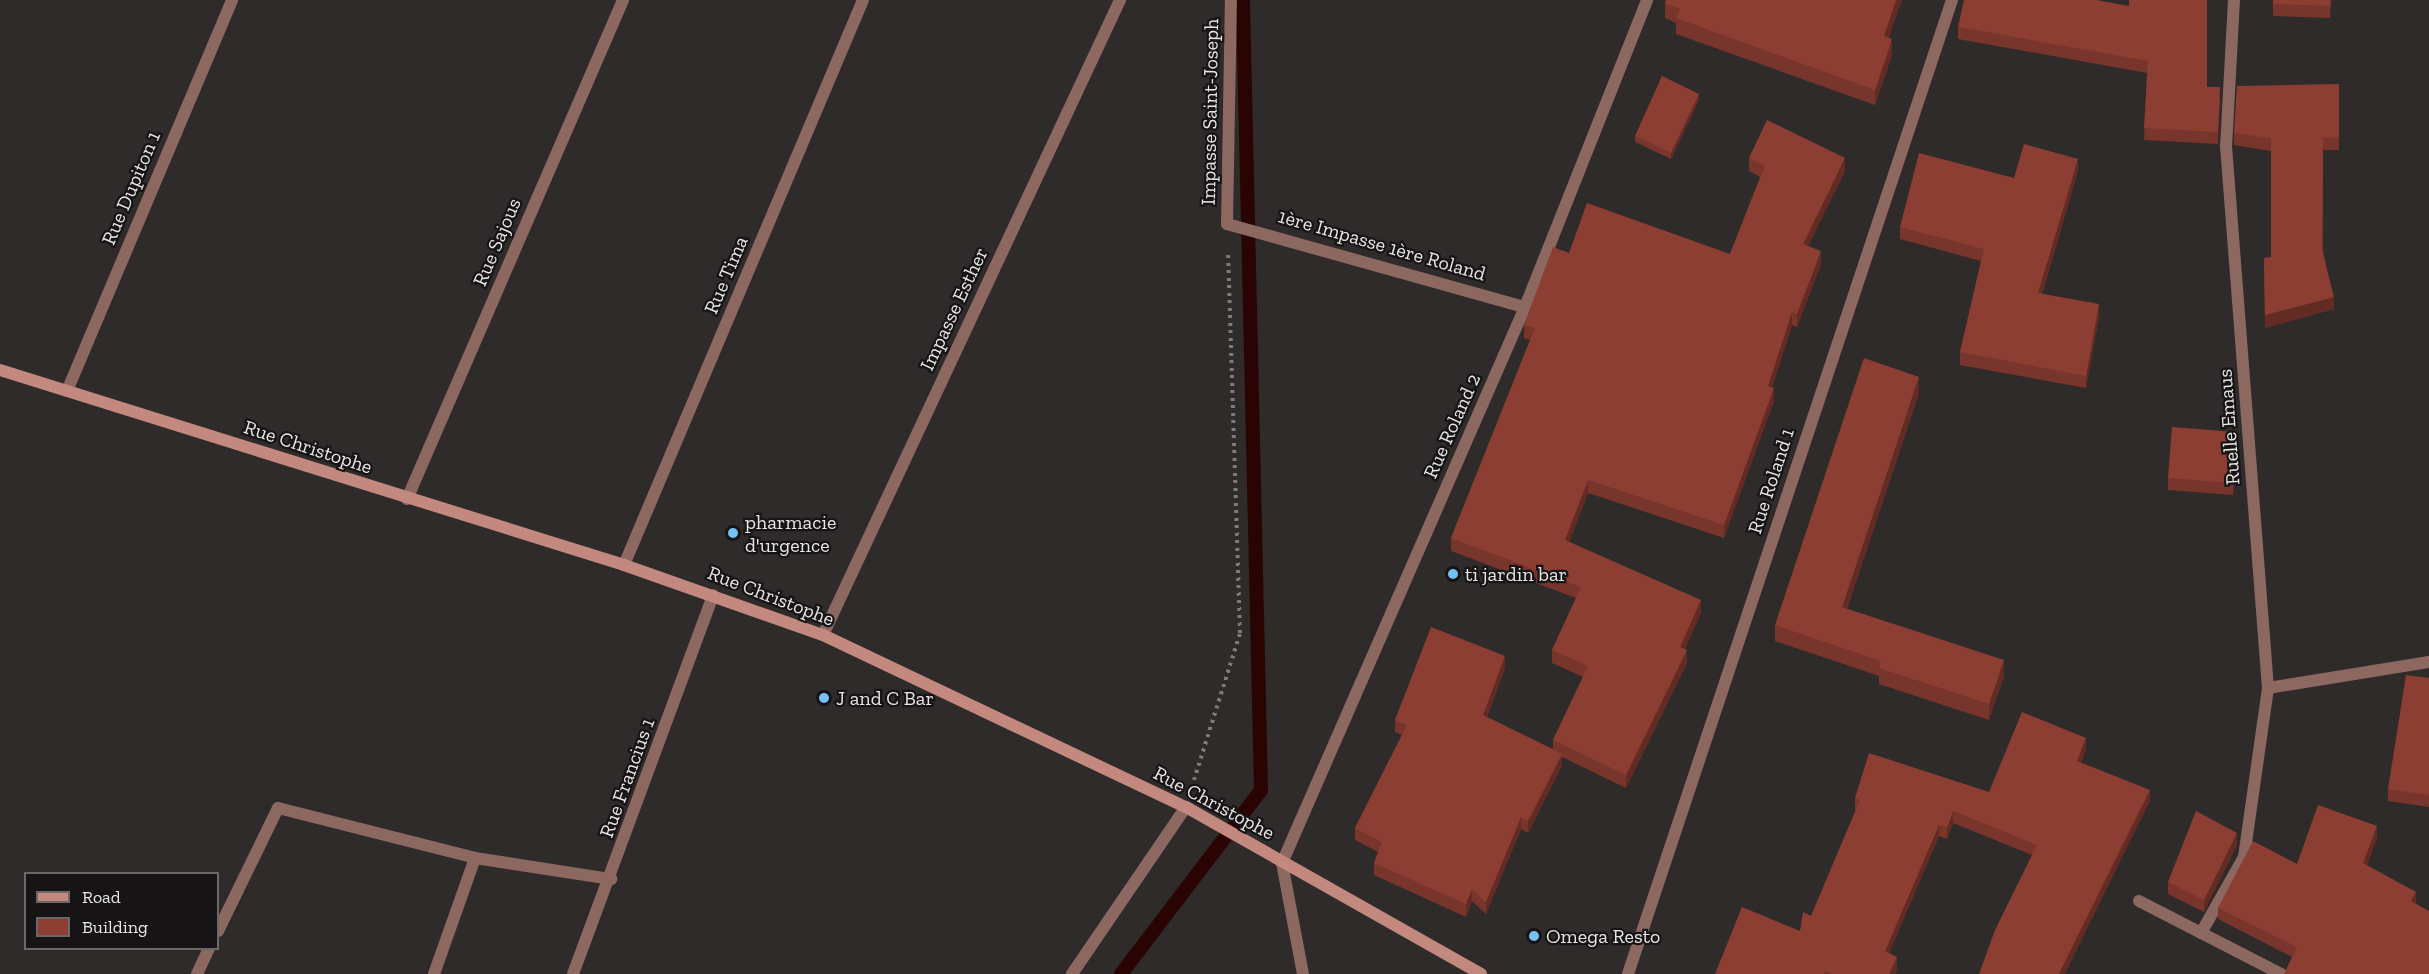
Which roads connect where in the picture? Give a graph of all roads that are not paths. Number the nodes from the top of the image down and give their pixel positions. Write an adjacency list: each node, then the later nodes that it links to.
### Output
1 (232, 0): 12 (street, Rue Dupiton 1)
2 (623, 0): 13 (street, Rue Sajous)
3 (863, 0): 14 (street, Rue Tima)
4 (1120, 0): 16 (street, Impasse Esther)
5 (1231, 0): 9 (street, Impasse Saint-Joseph)
6 (1647, 0): 10 (street, Rue Roland 2)
7 (1952, 0): 33 (street, Rue Roland 1)
8 (2234, 0): 18 (street, Ruelle Emaus)
9 (1227, 224): 10 (street, 1ère Impasse 1ère Roland)
10 (1525, 307): 21 (street, Rue Roland 2)
11 (0, 370): 12 (street, Rue Christophe)
12 (66, 391): 13 (street, Rue Christophe)
13 (407, 499): 14 (street, Rue Christophe)
14 (624, 565): 15 (street, Rue Christophe)
15 (713, 595): 16 (street, Rue Christophe); 22 (street, Rue Francius 1)
16 (823, 635): 19 (street, Rue Christophe)
17 (2429, 662): 18 (street)
18 (2268, 688): 25 (street, Ruelle Emaus)
19 (1186, 807): 21 (street, Rue Christophe); 30 (street)
20 (475, 858): 22 (street); 24 (street); 28 (street)
21 (1282, 863): 31 (street); 32 (street, Rue Christophe)
22 (611, 879): 29 (street, Rue Francius 1)
23 (2139, 901): 25 (street)
24 (219, 929)
25 (2201, 933): 34 (street)
26 (208, 950): 27 (street)
27 (197, 974)
28 (434, 974)
29 (573, 974)
30 (1072, 974)
31 (1303, 974)
32 (1482, 974)
33 (1628, 974)
34 (2281, 974)

